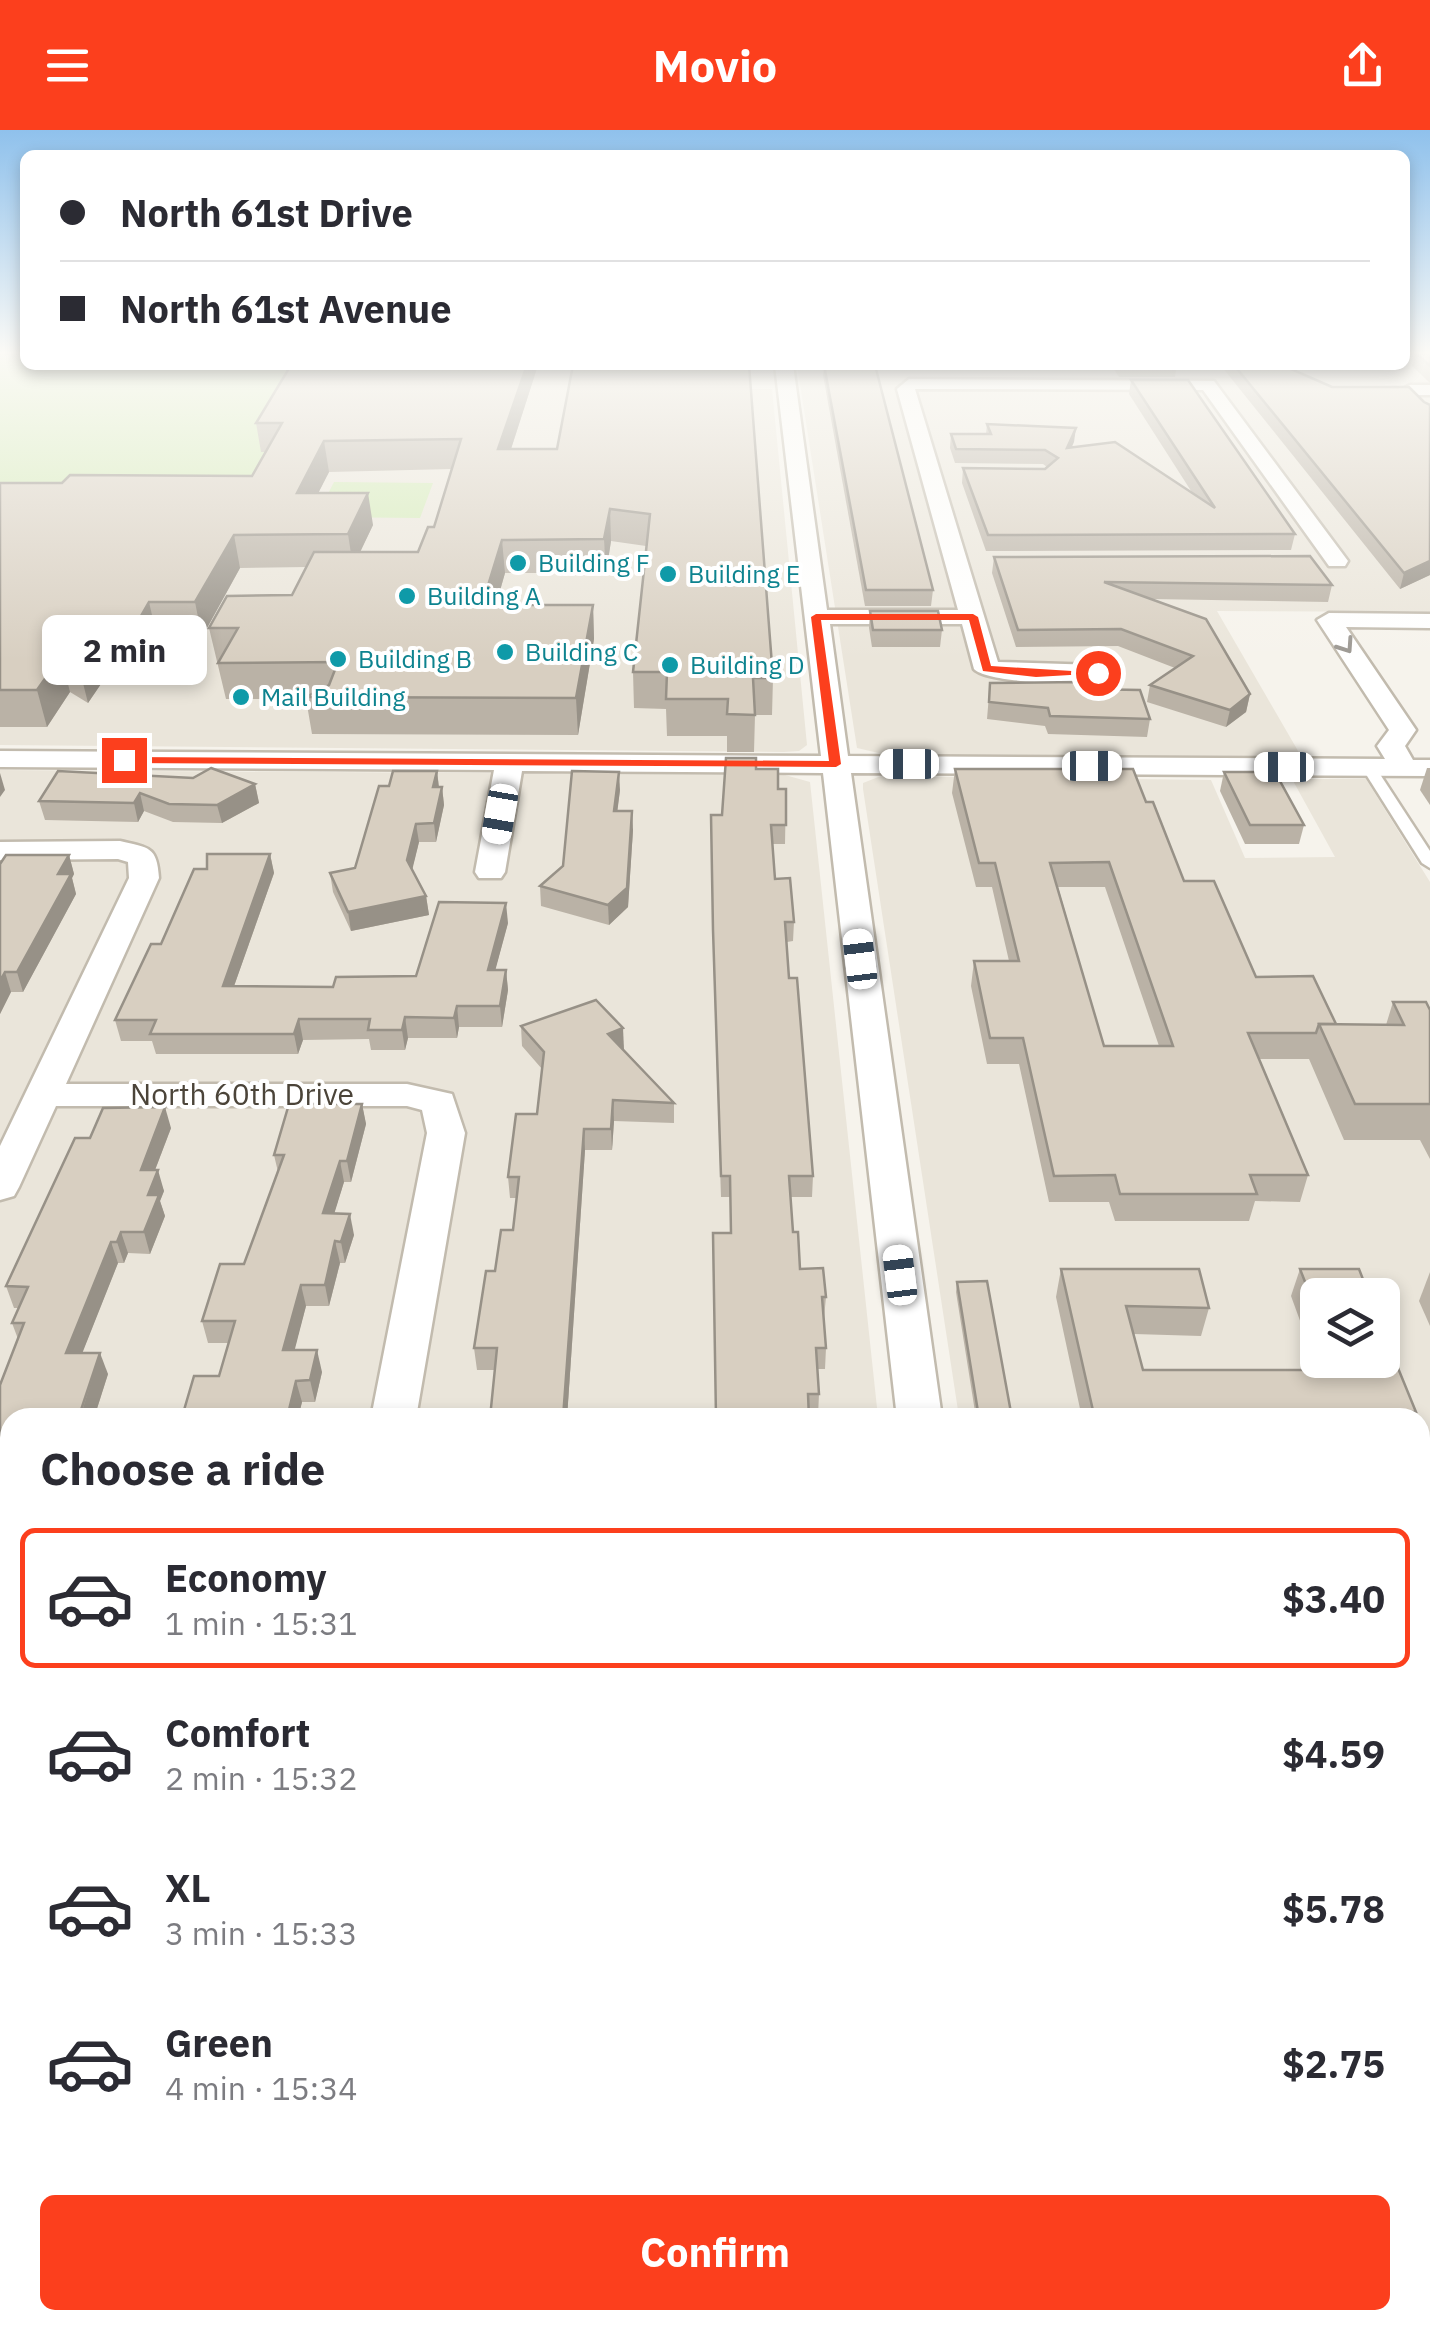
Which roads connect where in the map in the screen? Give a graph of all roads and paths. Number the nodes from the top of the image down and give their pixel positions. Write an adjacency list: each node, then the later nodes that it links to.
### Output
1 (795, 455): 5 (street)
2 (934, 455): 6 (street)
3 (1255, 455): 4 (street)
4 (1327, 561)
5 (816, 617): 6 (street); 11 (street)
6 (973, 617): 8 (street)
7 (1430, 620): 13 (street, one-way to 13)
8 (1098, 673)
9 (0, 759): 10 (street)
10 (510, 762): 11 (street); 16 (street)
11 (836, 764): 12 (street); 20 (street)
12 (1369, 768): 13 (street); 15 (lane)
13 (1417, 768)
14 (0, 851): 17 (street)
15 (1430, 863)
16 (490, 872)
17 (44, 1095): 18 (street); 19 (street, North 60th Drive)
18 (0, 1186)
19 (396, 1408)
20 (919, 1408)

